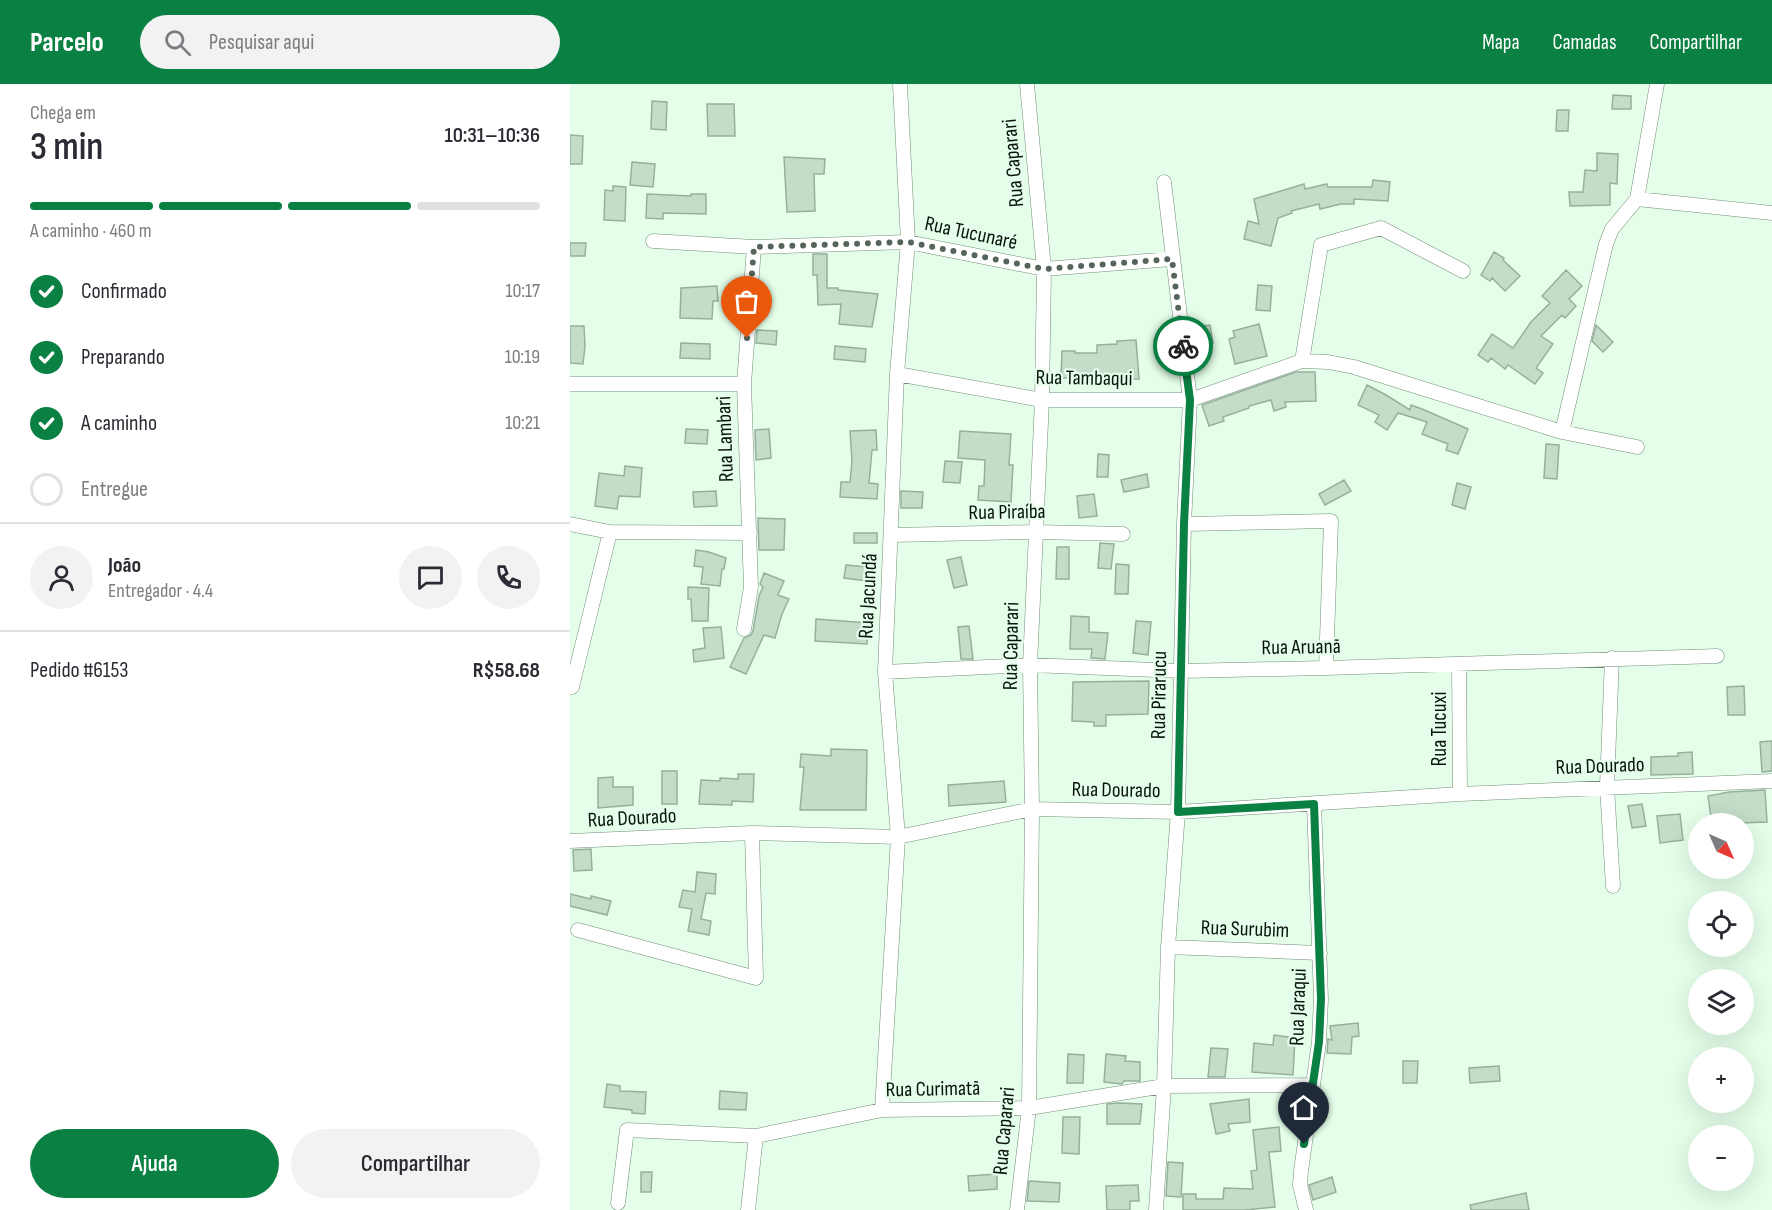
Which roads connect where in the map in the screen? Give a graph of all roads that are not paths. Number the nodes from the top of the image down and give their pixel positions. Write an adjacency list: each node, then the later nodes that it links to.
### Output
1 (900, 84): 8 (street, Rua Jacundá)
2 (1027, 84): 11 (street, Rua Caparari)
3 (1657, 84): 5 (street)
4 (1164, 182): 10 (street, Rua Pirarucu)
5 (1637, 199): 6 (street); 19 (street)
6 (1772, 213)
7 (653, 242): 9 (street, Rua Tucunaré)
8 (908, 242): 9 (street, Rua Tucunaré); 11 (street, Rua Tucunaré); 14 (street, Rua Jacundá)
9 (754, 247): 16 (street, Rua Lambari)
10 (1172, 259): 11 (street, Rua Tucunaré); 18 (street, Rua Pirarucu)
11 (1044, 269): 17 (street, Rua Caparari)
12 (1463, 271): 13 (street)
13 (1302, 361): 18 (street, Rua Tambaqui); 19 (street)
14 (897, 374): 17 (street, Rua Tambaqui); 27 (street, Rua Jacundá)
15 (570, 384): 16 (street)
16 (744, 384): 25 (street, Rua Lambari)
17 (1042, 400): 18 (street, Rua Tambaqui); 24 (street, Rua Caparari)
18 (1190, 400): 22 (street, Rua Pirarucu)
19 (1562, 432): 20 (street)
20 (1637, 447)
21 (570, 524): 23 (street)
22 (1184, 524): 33 (street); 34 (street, Rua Pirarucu)
23 (610, 532): 25 (street); 36 (street)
24 (1035, 532): 26 (street, Rua Piraíba); 27 (street, Rua Piraíba); 32 (street, Rua Caparari)
25 (750, 533): 28 (street, Rua Lambari)
26 (1123, 534)
27 (892, 535): 35 (street, Rua Jacundá)
28 (744, 629)
29 (1717, 656): 30 (street, Rua Aruanã)
30 (1612, 658): 31 (street, Rua Aruanã); 38 (street)
31 (1460, 664): 33 (street, Rua Aruanã); 39 (street, Rua Tucuxi)
32 (1030, 665): 34 (street, Rua Aruanã); 35 (street, Rua Aruanã); 41 (street, Rua Caparari)
33 (1326, 668): 34 (street, Rua Aruanã)
34 (1181, 671): 42 (street, Rua Pirarucu)
35 (885, 672): 44 (street, Rua Jacundá)
36 (572, 687)
37 (1772, 781): 38 (street, Rua Dourado)
38 (1607, 787): 39 (street, Rua Dourado); 46 (street)
39 (1460, 794): 40 (street, Rua Dourado)
40 (1314, 804): 42 (street, Rua Dourado); 49 (street, Rua Jaraqui)
41 (1032, 809): 42 (street, Rua Dourado); 44 (street, Rua Dourado); 52 (street, Rua Caparari)
42 (1178, 812): 48 (street, Rua Pirarucu)
43 (752, 833): 44 (street, Rua Dourado); 45 (street, Rua Dourado); 47 (street)
44 (898, 837): 53 (street, Rua Jacundá)
45 (570, 842)
46 (1613, 886)
47 (578, 930)
48 (1168, 947): 49 (street, Rua Surubim); 51 (street, Rua Pirarucu)
49 (1320, 953): 50 (street, Rua Jaraqui)
50 (1313, 1085): 51 (street, Rua Curimatã); 59 (street, Rua Jaraqui)
51 (1164, 1086): 52 (street, Rua Curimatã); 58 (street, Rua Pirarucu)
52 (1029, 1108): 53 (street, Rua Curimatã); 57 (street, Rua Caparari)
53 (882, 1110): 54 (street, Rua Curimatã)
54 (756, 1136): 55 (street, Rua Curimatã); 56 (street)
55 (618, 1203)
56 (748, 1210)
57 (1017, 1210)
58 (1156, 1210)
59 (1306, 1210)

